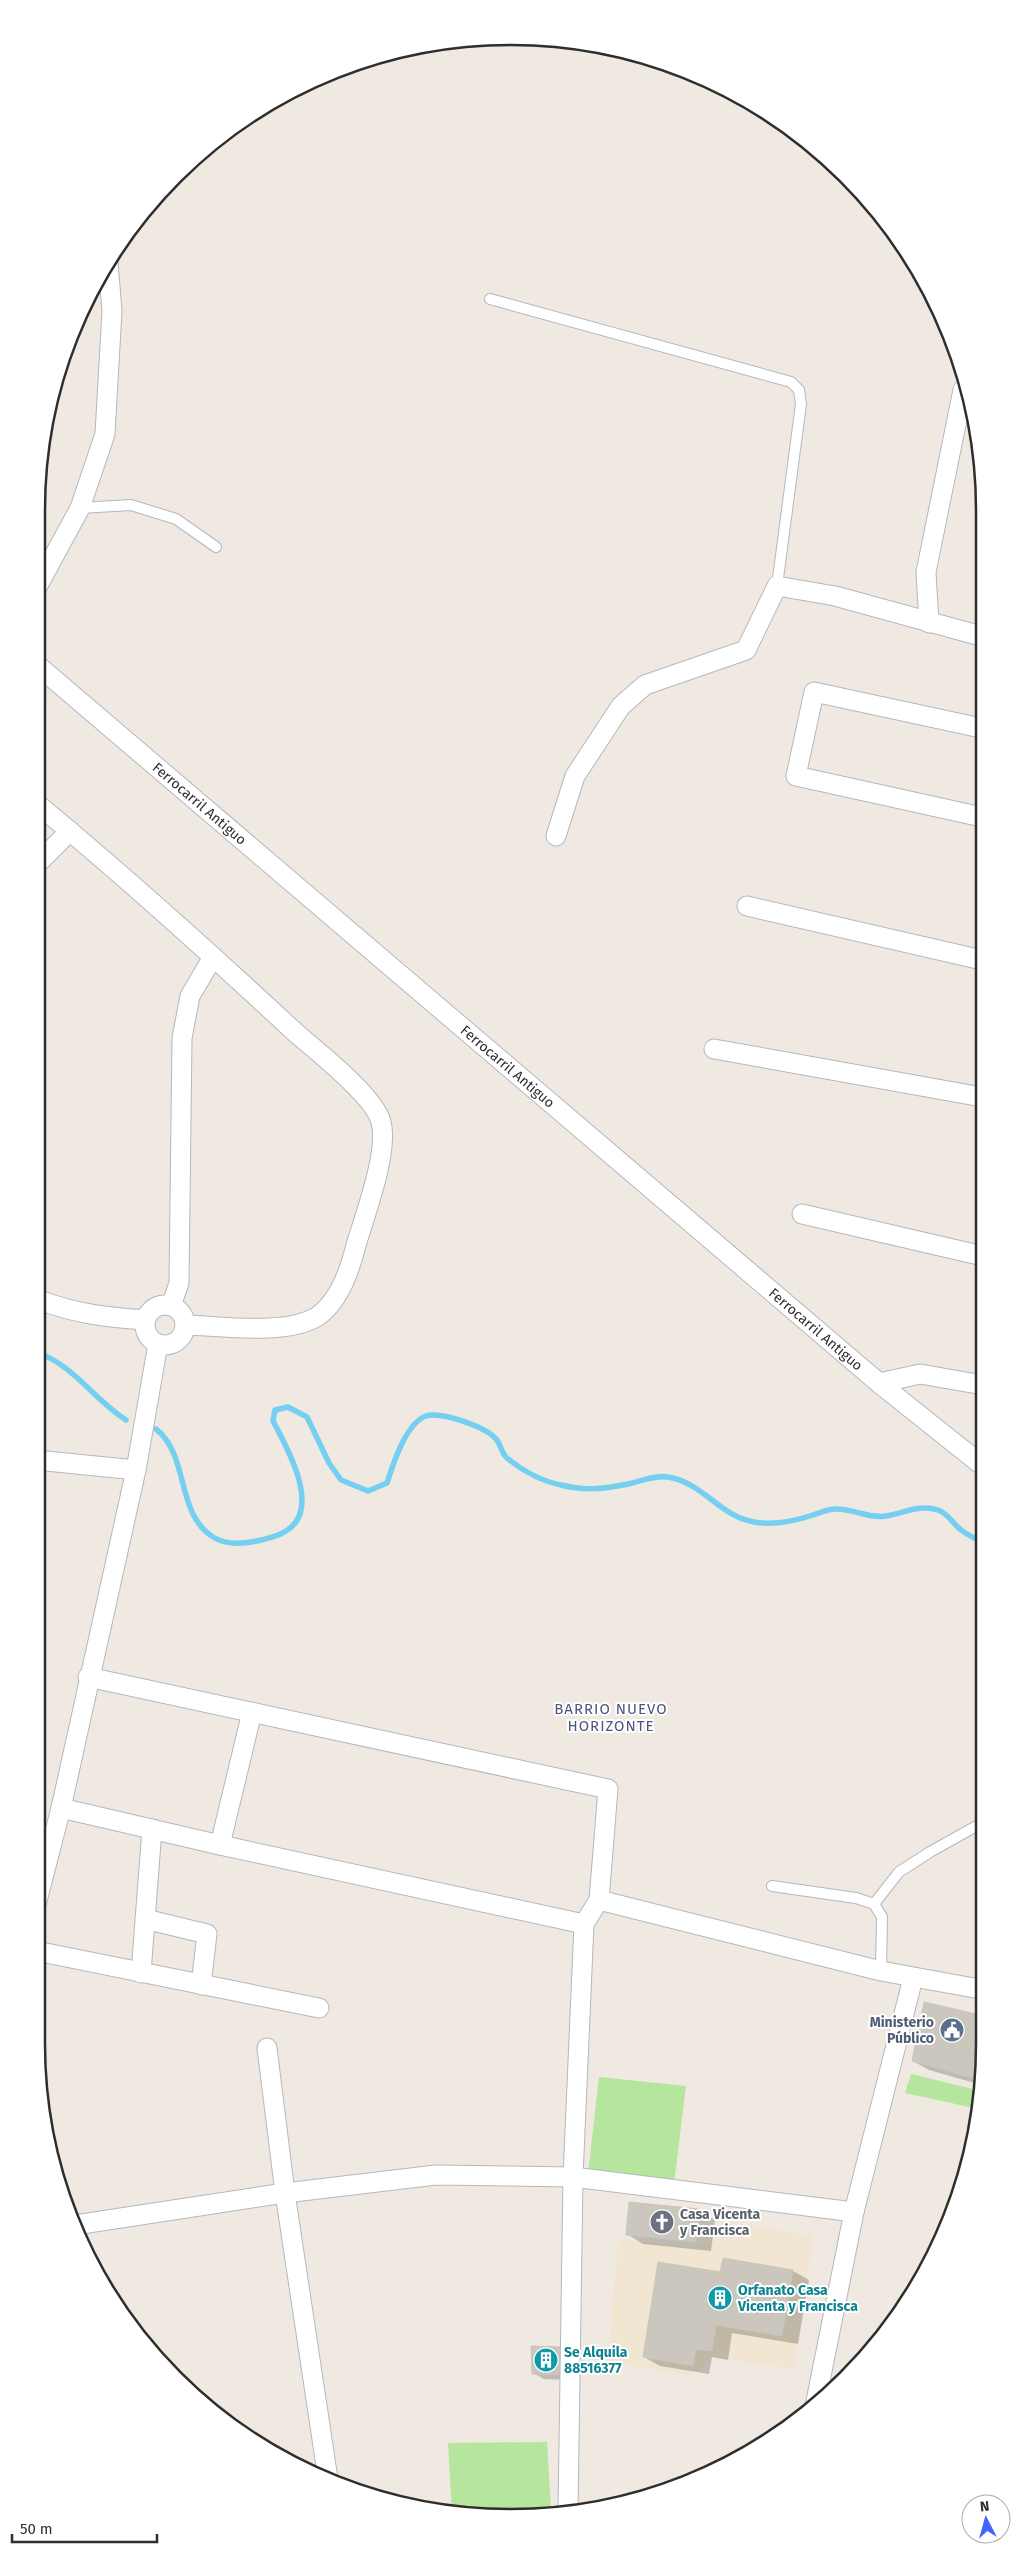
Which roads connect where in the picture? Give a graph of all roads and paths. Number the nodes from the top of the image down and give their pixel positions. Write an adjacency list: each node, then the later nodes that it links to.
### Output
1 (109, 275): 4 (street)
2 (490, 300): 7 (lane)
3 (962, 397): 8 (street)
4 (80, 508): 5 (lane); 6 (street)
5 (216, 547)
6 (45, 572)
7 (777, 586): 8 (street); 15 (street)
8 (929, 623): 9 (street)
9 (976, 635)
10 (45, 672): 29 (street, Ferrocarril Antiguo)
11 (976, 727): 13 (street)
12 (45, 810): 14 (street)
13 (976, 816)
14 (70, 831): 16 (street); 18 (street)
15 (556, 836)
16 (45, 856)
17 (747, 906): 19 (street)
18 (213, 957): 25 (street); 27 (street)
19 (976, 959)
20 (714, 1048): 21 (street)
21 (976, 1096)
22 (802, 1214): 23 (street)
23 (976, 1254)
24 (45, 1302): 26 (street)
25 (171, 1306): 26 (street); 27 (street)
26 (145, 1320): 28 (street)
27 (185, 1325): 28 (street)
28 (158, 1344): 33 (street)
29 (878, 1383): 30 (street); 31 (street, Ferrocarril Antiguo)
30 (976, 1384)
31 (976, 1460)
32 (45, 1461): 33 (street)
33 (136, 1470): 34 (street)
34 (88, 1677): 35 (street); 36 (street)
35 (252, 1712): 39 (street); 42 (street)
36 (60, 1808): 38 (street); 40 (street)
37 (976, 1826): 43 (lane)
38 (152, 1829): 39 (street); 44 (street)
39 (220, 1845): 45 (street)
40 (45, 1869)
41 (772, 1886): 43 (lane)
42 (599, 1900): 45 (street); 47 (street)
43 (874, 1904): 47 (lane)
44 (145, 1919): 48 (street); 50 (street)
45 (584, 1924): 54 (street)
46 (45, 1953): 48 (street)
47 (881, 1971): 49 (street)
48 (141, 1973): 50 (street)
49 (913, 1978): 51 (street); 56 (street)
50 (200, 1986): 52 (street)
51 (976, 1988)
52 (319, 2008)
53 (267, 2048): 55 (street)
54 (573, 2177): 55 (street); 56 (street); 60 (street)
55 (286, 2193): 57 (street); 59 (street)
56 (854, 2212): 58 (street)
57 (81, 2224)
58 (818, 2392)
59 (327, 2472)
60 (568, 2505)

